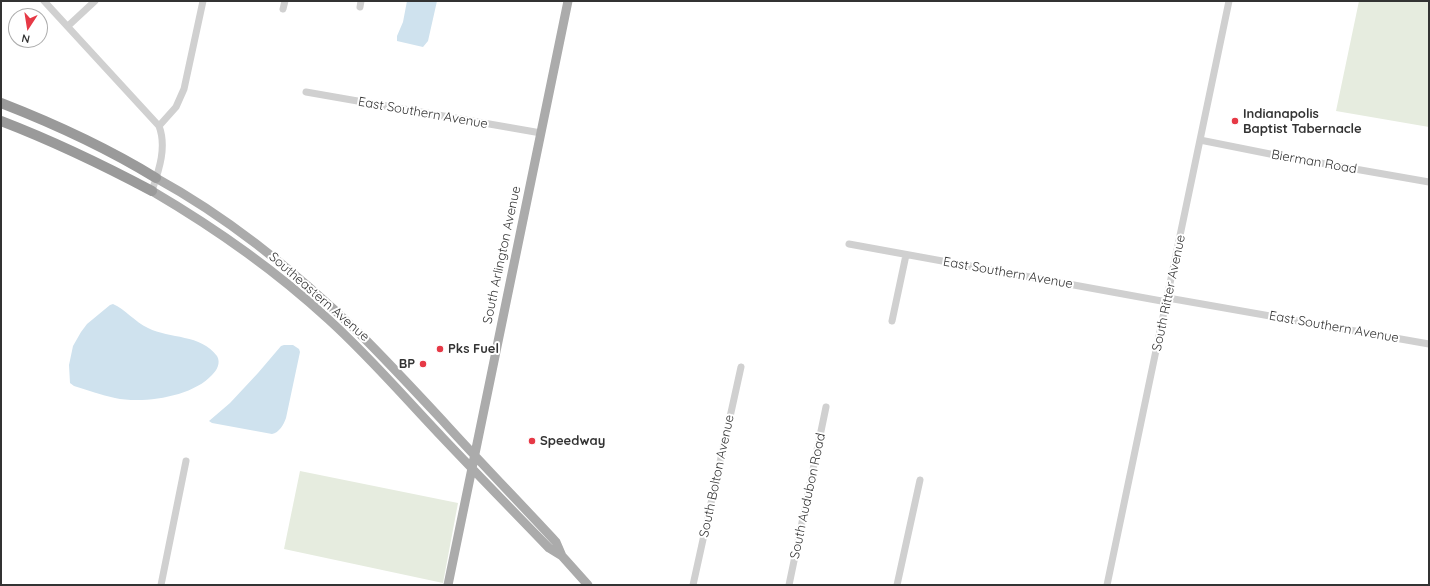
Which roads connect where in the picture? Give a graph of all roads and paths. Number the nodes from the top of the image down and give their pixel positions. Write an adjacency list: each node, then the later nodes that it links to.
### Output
1 (44, 1): 8 (street)
2 (95, 1): 8 (street)
3 (203, 1): 12 (street)
4 (285, 1): 7 (street)
5 (568, 1): 13 (main road, South Arlington Avenue)
6 (1229, 1): 14 (street, South Ritter Avenue)
7 (283, 10)
8 (68, 26): 12 (street)
9 (306, 92): 13 (street, East Southern Avenue)
10 (1, 103): 15 (highway)
11 (1, 121): 17 (highway)
12 (159, 126): 15 (street)
13 (541, 133): 25 (main road, South Arlington Avenue)
14 (1200, 140): 16 (street, Bierman Road); 20 (street, South Ritter Avenue)
15 (156, 178): 17 (street); 25 (main road, Southeastern Avenue)
16 (1429, 182)
17 (152, 192): 27 (main road, Southeastern Avenue)
18 (849, 244): 19 (street, East Southern Avenue)
19 (906, 254): 20 (street, East Southern Avenue); 21 (street)
20 (1167, 300): 22 (street, East Southern Avenue); 36 (street, South Ritter Avenue)
21 (892, 321)
22 (1429, 344)
23 (741, 367): 33 (street, South Bolton Avenue)
24 (826, 407): 34 (street, South Audubon Road)
25 (474, 455): 27 (main road, South Arlington Avenue); 29 (main road, Southeastern Avenue)
26 (186, 461): 30 (street)
27 (472, 468): 29 (main road, Southeastern Avenue); 31 (main road, South Arlington Avenue)
28 (920, 480): 35 (street)
29 (562, 556): 32 (main road, Southeastern Avenue)
30 (161, 585)
31 (448, 585)
32 (588, 585)
33 (693, 585)
34 (789, 585)
35 (897, 585)
36 (1107, 585)

